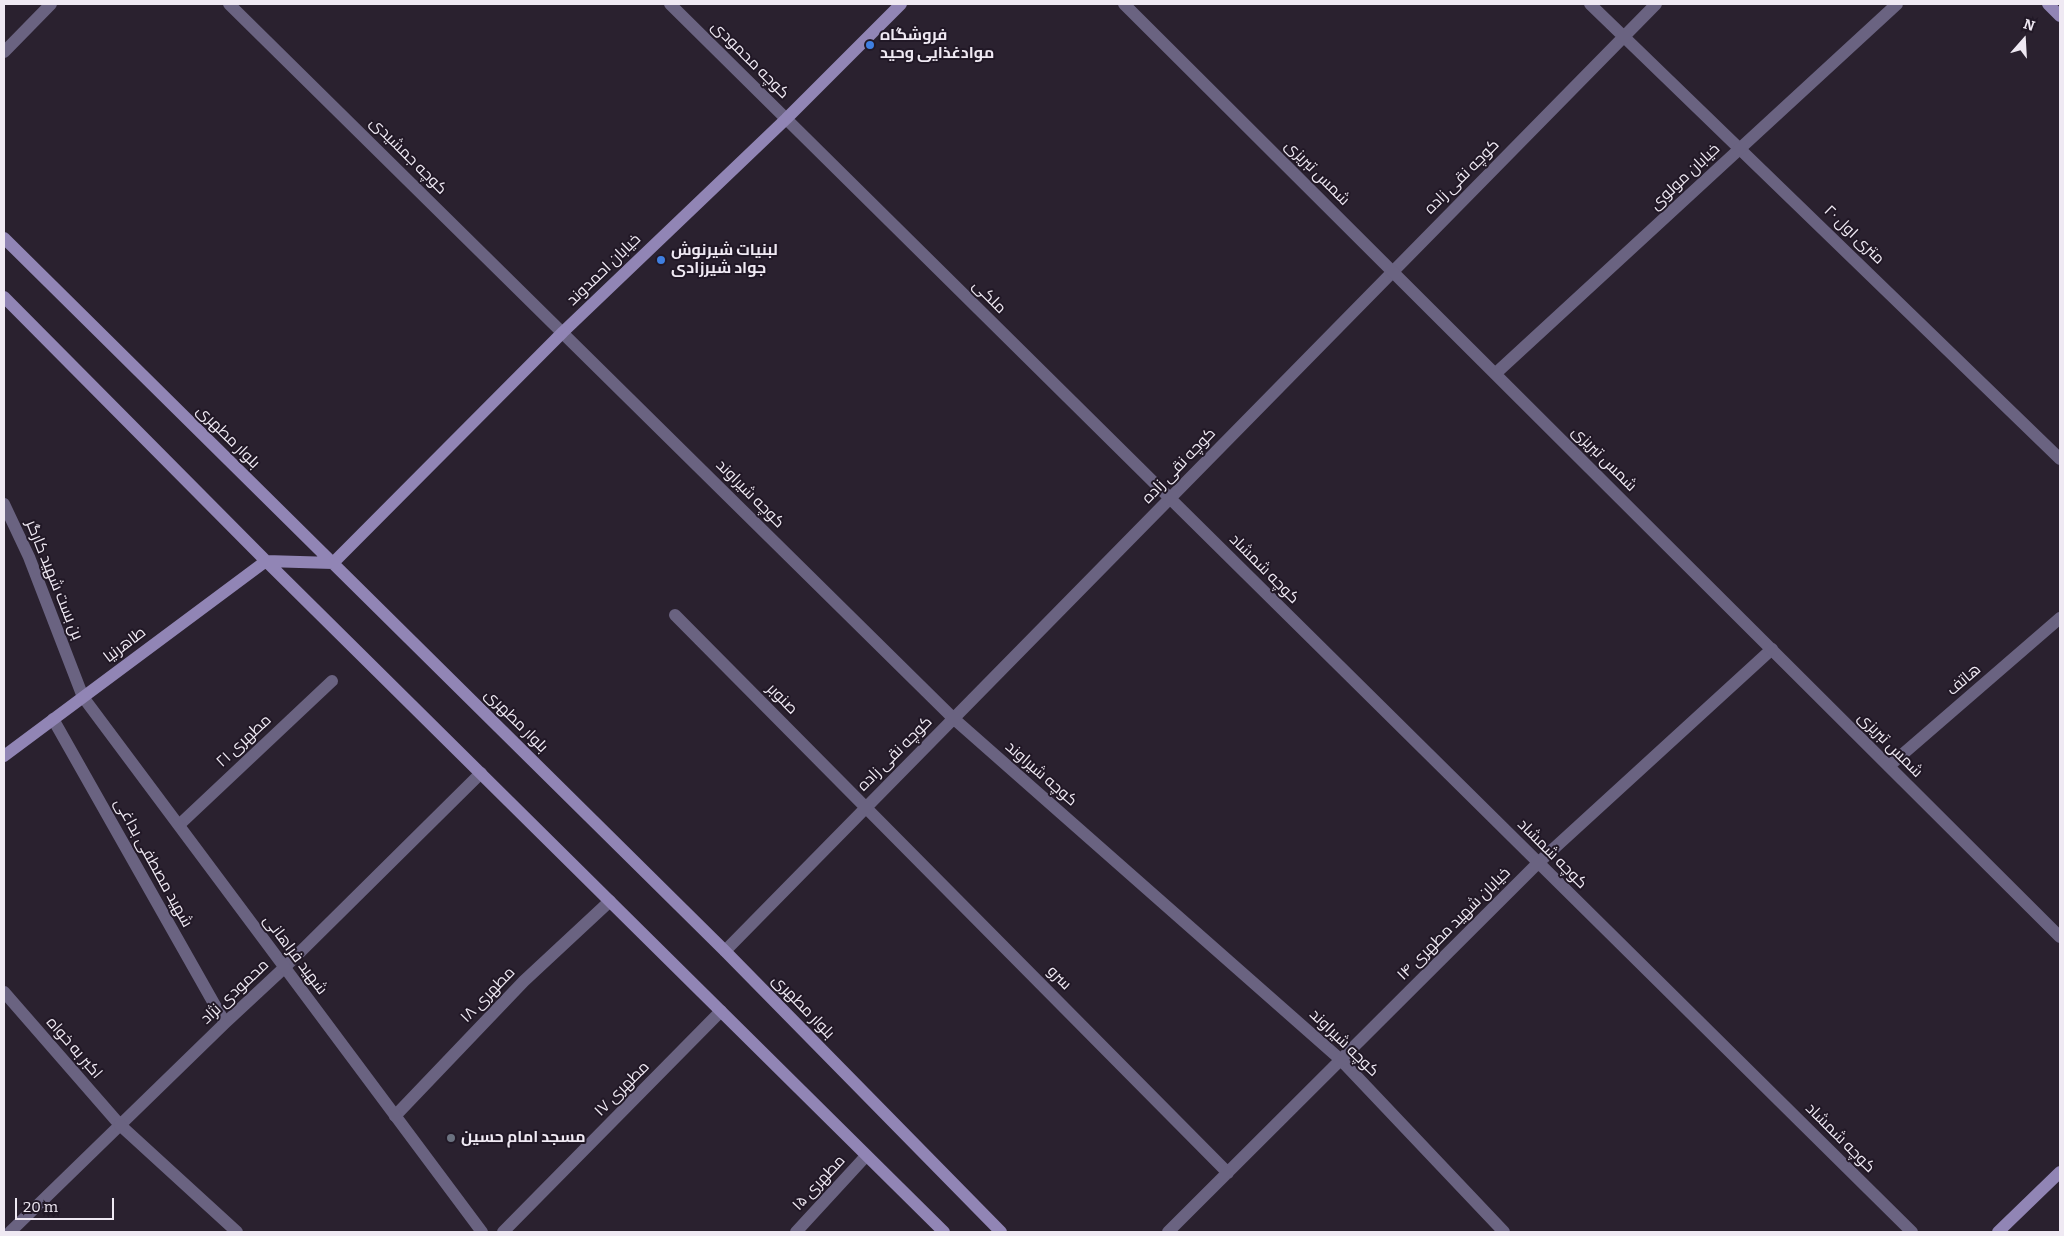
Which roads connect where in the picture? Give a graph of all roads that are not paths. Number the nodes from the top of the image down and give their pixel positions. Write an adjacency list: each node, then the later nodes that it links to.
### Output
1 (50, 4): 12 (street)
2 (229, 4): 18 (street, کوچه جمشیدی)
3 (670, 4): 13 (street, کوچه محمودی)
4 (901, 4): 13 (main road, خیابان احمدوند)
5 (1124, 4): 16 (street, شمس تبریزی)
6 (1590, 4): 11 (street, ۲۰ متری اول)
7 (1656, 4): 11 (street, کوچه نقی زاده)
8 (1897, 4): 14 (street, خیابان مولوی)
9 (2048, 4): 10 (main road)
10 (2060, 16)
11 (1624, 36): 14 (street, ۲۰ متری اول); 16 (street, کوچه نقی زاده)
12 (4, 52)
13 (786, 119): 18 (main road, خیابان احمدوند); 21 (street, ملکی)
14 (1740, 148): 19 (street, خیابان مولوی); 20 (street, ۲۰ متری اول)
15 (4, 238): 24 (main road, بلوار مطهری)
16 (1392, 271): 19 (street, شمس تبریزی); 21 (street, کوچه نقی زاده)
17 (4, 298): 23 (main road)
18 (563, 332): 24 (main road, خیابان احمدوند); 30 (street, کوچه شیراوند)
19 (1495, 374): 27 (street, شمس تبریزی)
20 (2060, 459)
21 (1170, 498): 30 (street, کوچه نقی زاده); 37 (street, کوچه شمشاد)
22 (4, 504): 29 (street, بن بست شهید کارگر)
23 (266, 561): 24 (main road); 29 (main road, طاهرنیا); 34 (main road)
24 (333, 563): 40 (main road, بلوار مطهری)
25 (675, 615): 35 (street, صنوبر)
26 (2060, 618): 33 (street, هاتف)
27 (1772, 649): 33 (street, شمس تبریزی); 37 (street, خیابان شهید مطهری ۱۴)
28 (332, 681): 36 (street, مطهری ۲۱)
29 (83, 697): 31 (main road, طاهرنیا); 36 (street, شهید فراهانی)
30 (953, 718): 35 (street, کوچه نقی زاده); 45 (street, کوچه شیراوند)
31 (53, 719): 32 (main road, طاهرنیا); 44 (street, شهید مصطفی بداغی)
32 (4, 756)
33 (1889, 766): 39 (street, شمس تبریزی)
34 (482, 773): 38 (main road); 41 (street, محمودی نژاد)
35 (866, 806): 40 (street, کوچه نقی زاده); 50 (street, سرو)
36 (179, 825): 41 (street, شهید فراهانی)
37 (1538, 862): 45 (street, خیابان شهید مطهری ۱۴); 60 (street, کوچه شمشاد)
38 (610, 901): 43 (main road); 46 (street, مطهری ۱۸)
39 (2060, 937)
40 (725, 951): 57 (main road, بلوار مطهری)
41 (284, 968): 44 (street, محمودی نژاد); 46 (street, شهید فراهانی)
42 (4, 992): 47 (street, اکبر به خواه)
43 (721, 1012): 48 (main road); 54 (street, مطهری ۱۷)
44 (225, 1023): 47 (street, محمودی نژاد)
45 (1341, 1060): 50 (street, خیابان شهید مطهری ۱۴); 59 (street, کوچه شیراوند)
46 (395, 1116): 53 (street, شهید فراهانی)
47 (120, 1125): 51 (street, محمودی نژاد); 52 (street)
48 (866, 1156): 55 (street, مطهری ۱۵); 56 (main road)
49 (2060, 1172): 61 (main road)
50 (1228, 1173): 58 (street, خیابان شهید مطهری ۱۴)
51 (10, 1232)
52 (237, 1232)
53 (482, 1232)
54 (503, 1232)
55 (796, 1232)
56 (944, 1232)
57 (1001, 1232)
58 (1168, 1232)
59 (1504, 1232)
60 (1912, 1232)
61 (1998, 1232)

